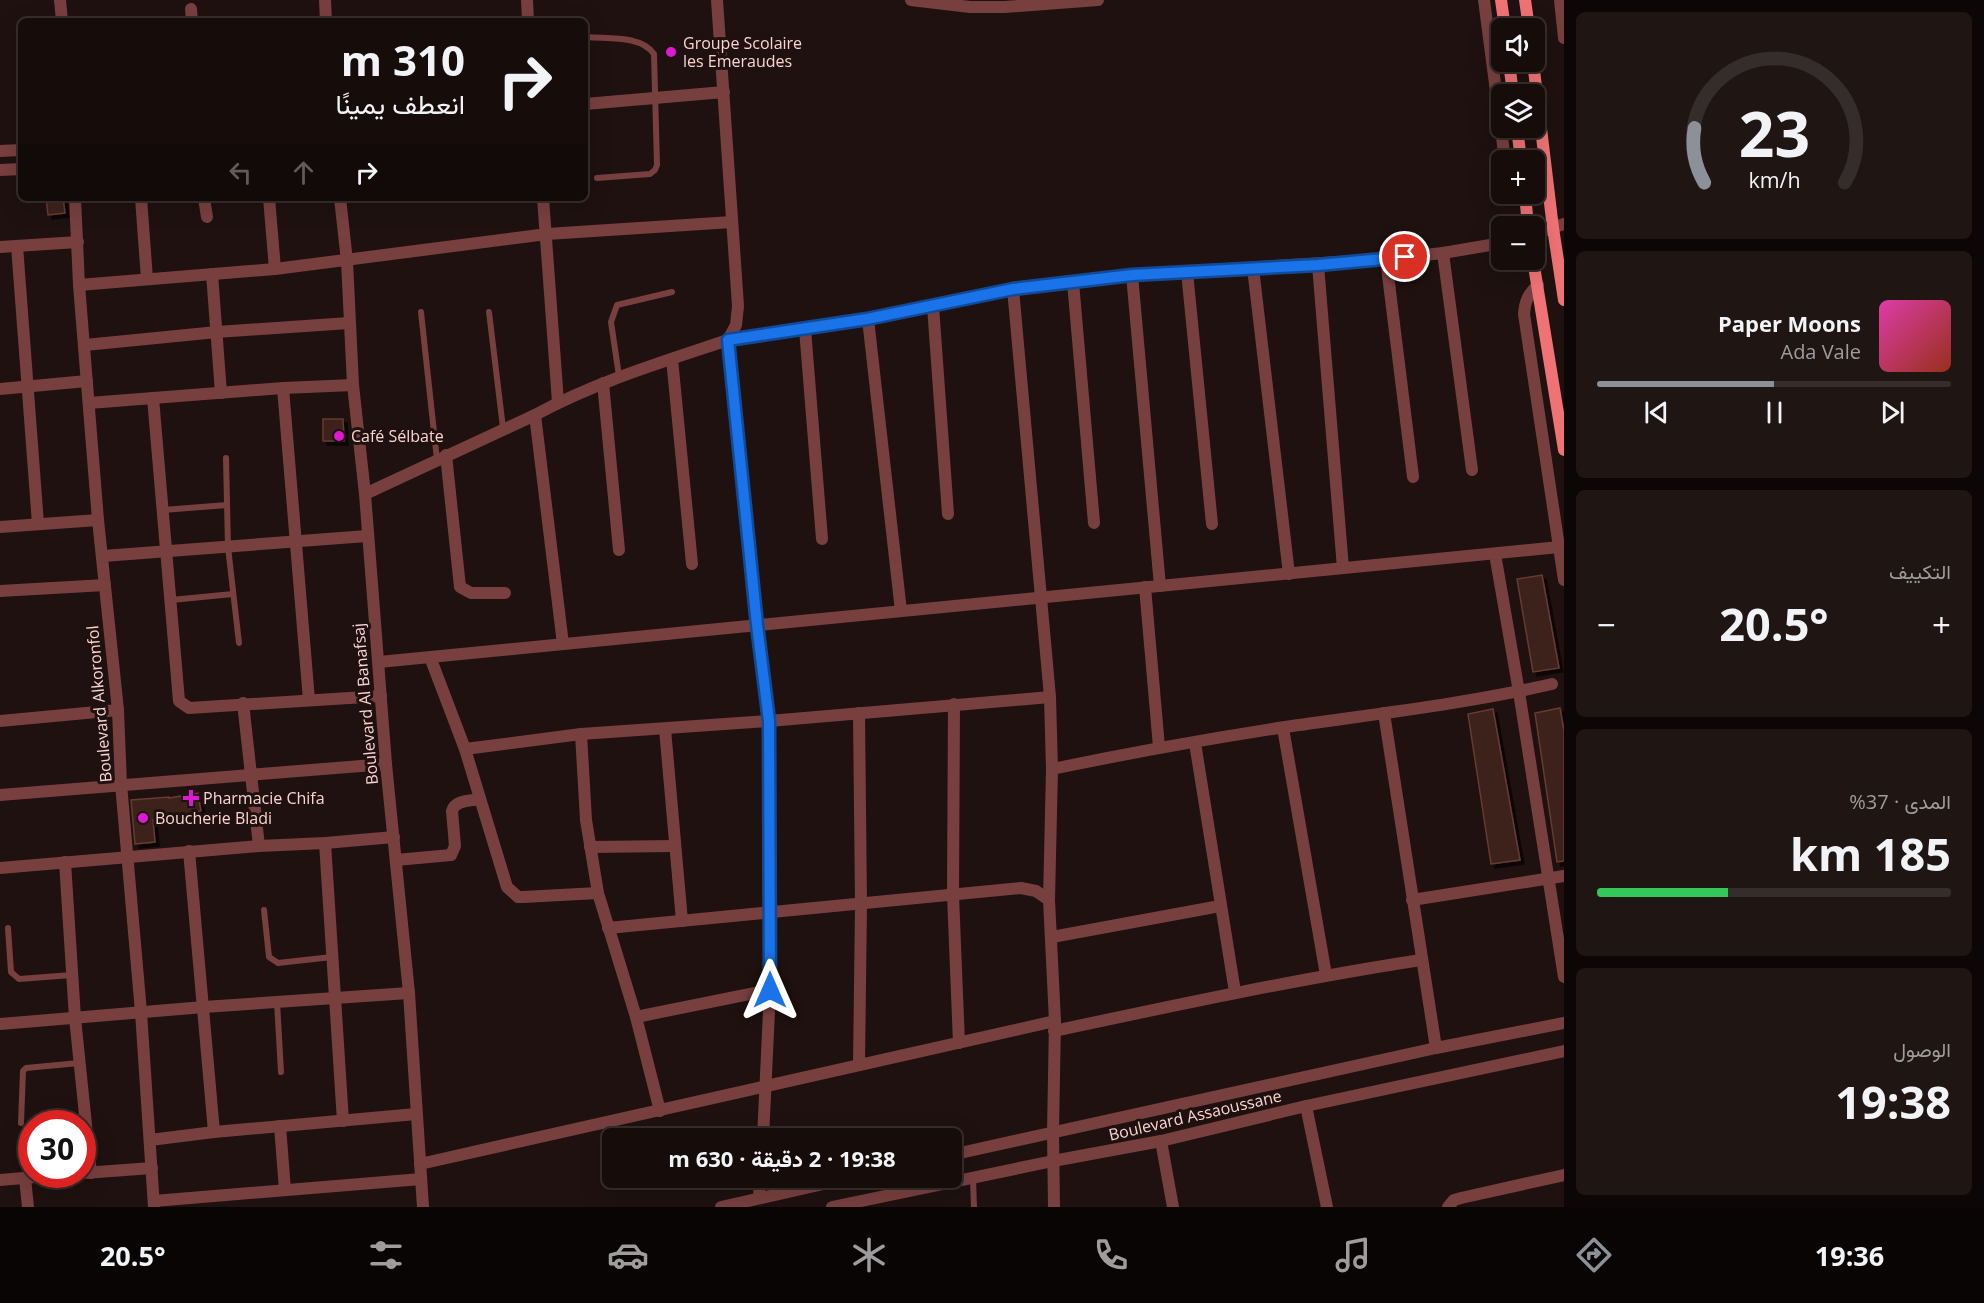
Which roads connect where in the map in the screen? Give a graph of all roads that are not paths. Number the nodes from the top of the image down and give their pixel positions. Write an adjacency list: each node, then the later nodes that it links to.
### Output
1 (60, 0): 12 (street)
2 (325, 0): 13 (street)
3 (527, 0): 14 (street)
4 (717, 0): 20 (street)
5 (911, 0): 11 (street)
6 (1098, 0): 11 (street)
7 (1484, 0): 24 (street)
8 (1501, 0): 15 (street)
9 (1525, 0): 16 (street)
10 (1560, 0): 18 (street)
11 (1044, 2)
12 (62, 18)
13 (326, 18)
14 (528, 18)
15 (1504, 18)
16 (1528, 18)
17 (588, 37): 21 (lane)
18 (1564, 38)
19 (1535, 72): 37 (street)
20 (724, 92): 21 (street); 36 (street)
21 (654, 98): 22 (street); 28 (lane)
22 (588, 104)
23 (18, 150): 25 (street)
24 (1504, 150)
25 (0, 151)
26 (18, 169): 27 (street)
27 (0, 170)
28 (597, 178)
29 (75, 201): 39 (street, Boulevard Alkoronfol)
30 (141, 201): 53 (street)
31 (204, 201): 35 (street)
32 (269, 201): 48 (street)
33 (340, 201): 45 (street, Boulevard Al Banafsaj)
34 (543, 201): 38 (street)
35 (207, 217)
36 (732, 222): 38 (street); 67 (street)
37 (1558, 226): 59 (street)
38 (547, 234): 45 (street); 79 (street)
39 (78, 242): 41 (street); 55 (street, Boulevard Alkoronfol)
40 (1491, 245): 43 (street)
41 (17, 246): 42 (street); 74 (street)
42 (0, 248)
43 (1443, 253): 44 (street); 86 (street)
44 (1386, 259): 46 (street); 87 (street)
45 (346, 261): 48 (street); 64 (street, Boulevard Al Banafsaj)
46 (1318, 265): 47 (street); 107 (street)
47 (1253, 268): 50 (street); 108 (street)
48 (275, 269): 51 (street)
49 (1535, 270): 56 (street)
50 (1187, 272): 52 (street); 95 (street)
51 (212, 274): 53 (street); 66 (street)
52 (1132, 275): 54 (street); 111 (street)
53 (147, 279): 55 (street)
54 (1073, 282): 57 (street); 93 (street)
55 (79, 285): 68 (street, Boulevard Alkoronfol)
56 (1538, 285): 83 (street); 101 (street)
57 (1013, 289): 60 (street); 116 (street)
58 (672, 292): 70 (lane)
59 (1564, 300)
60 (933, 306): 63 (street); 91 (street)
61 (422, 312): 84 (lane)
62 (489, 312): 82 (lane)
63 (867, 319): 65 (street); 118 (street)
64 (349, 323): 66 (street); 73 (street, Boulevard Al Banafsaj)
65 (805, 329): 67 (street); 98 (street)
66 (217, 332): 68 (street); 77 (street)
67 (728, 340): 69 (street); 119 (street)
68 (85, 345): 71 (street, Boulevard Alkoronfol)
69 (672, 359): 70 (street); 106 (street)
70 (619, 376): 72 (street)
71 (87, 381): 74 (street); 80 (street, Boulevard Alkoronfol)
72 (603, 383): 79 (street); 102 (street)
73 (353, 385): 76 (street); 88 (street, Boulevard Al Banafsaj)
74 (27, 387): 75 (street); 94 (street)
75 (0, 388)
76 (283, 388): 77 (street); 99 (street)
77 (220, 393): 78 (street)
78 (153, 398): 80 (street); 90 (street)
79 (558, 402): 81 (street)
80 (89, 403): 92 (street, Boulevard Alkoronfol)
81 (535, 415): 82 (street); 121 (street)
82 (503, 428): 84 (street)
83 (1564, 450)
84 (442, 457): 88 (street); 114 (street)
85 (225, 458): 89 (lane)
86 (1472, 470)
87 (1413, 477)
88 (364, 494): 97 (street, Boulevard Al Banafsaj)
89 (227, 505): 90 (lane); 100 (lane)
90 (163, 510): 103 (street)
91 (948, 514)
92 (98, 520): 94 (street); 105 (street, Boulevard Alkoronfol)
93 (1094, 523)
94 (38, 524): 96 (street)
95 (1212, 524)
96 (0, 527)
97 (367, 536): 99 (street); 123 (street, Boulevard Al Banafsaj)
98 (822, 539)
99 (295, 543): 100 (street); 128 (street)
100 (228, 547): 103 (street); 115 (lane)
101 (1559, 547): 104 (street); 109 (street)
102 (619, 550)
103 (167, 552): 105 (street); 117 (street)
104 (1495, 554): 107 (street); 125 (street)
105 (103, 556): 110 (street, Boulevard Alkoronfol)
106 (692, 564)
107 (1343, 568): 108 (street)
108 (1289, 574): 111 (street)
109 (1564, 580)
110 (105, 585): 113 (street); 131 (street, Boulevard Alkoronfol)
111 (1160, 586): 112 (street)
112 (1145, 587): 116 (street); 140 (street)
113 (0, 591)
114 (505, 593)
115 (233, 594): 117 (lane); 120 (lane)
116 (1042, 597): 118 (street); 127 (street)
117 (171, 600): 129 (street)
118 (901, 611): 119 (street)
119 (757, 625): 121 (street); 135 (street)
120 (239, 643)
121 (563, 644): 122 (street)
122 (430, 657): 123 (street); 141 (street)
123 (379, 662): 126 (street, Boulevard Al Banafsaj)
124 (1552, 684): 125 (street)
125 (1519, 692): 133 (street); 159 (street)
126 (381, 696): 128 (street); 142 (street, Boulevard Al Banafsaj)
127 (1050, 697): 130 (street); 143 (street)
128 (309, 700): 129 (street)
129 (243, 703): 144 (street)
130 (954, 704): 132 (street); 161 (street)
131 (118, 710): 134 (street); 145 (street, Boulevard Alkoronfol)
132 (859, 712): 135 (street); 164 (street)
133 (1384, 713): 136 (street); 163 (street)
134 (0, 721)
135 (769, 721): 137 (street); 167 (street)
136 (1283, 728): 139 (street); 175 (street)
137 (665, 729): 138 (street); 151 (street)
138 (581, 734): 141 (street); 152 (street)
139 (1195, 743): 140 (street); 165 (street)
140 (1159, 747): 143 (street)
141 (465, 749): 147 (street)
142 (386, 764): 144 (street); 148 (street, Boulevard Al Banafsaj)
143 (1052, 769): 162 (street)
144 (250, 774): 145 (street); 150 (street)
145 (122, 784): 146 (street); 154 (street, Boulevard Alkoronfol)
146 (0, 795)
147 (480, 799): 155 (street); 160 (street)
148 (394, 837): 149 (street); 155 (street, Boulevard Al Banafsaj)
149 (325, 843): 150 (street); 172 (street)
150 (259, 846): 153 (street)
151 (675, 846): 152 (street); 168 (street)
152 (590, 847): 160 (street)
153 (189, 851): 154 (street); 182 (street)
154 (128, 857): 156 (street); 183 (street, Boulevard Alkoronfol)
155 (396, 860): 179 (street, Boulevard Al Banafsaj)
156 (65, 862): 157 (street); 174 (street)
157 (0, 868)
158 (1564, 876): 159 (street)
159 (1548, 878): 163 (street); 176 (street)
160 (598, 892): 170 (street)
161 (953, 895): 162 (street); 164 (street); 189 (street)
162 (1049, 900): 171 (street)
163 (1412, 900): 173 (street)
164 (861, 904): 167 (street); 193 (street)
165 (1220, 906): 171 (street); 178 (street)
166 (264, 910): 172 (lane)
167 (771, 913): 168 (street); 177 (street)
168 (682, 921): 170 (street)
169 (8, 928): 174 (lane)
170 (608, 928): 184 (street)
171 (1052, 937): 188 (street)
172 (332, 957): 180 (street)
173 (1421, 960): 175 (street); 190 (street)
174 (72, 975): 185 (street)
175 (1326, 975): 178 (street)
176 (1564, 977)
177 (770, 990): 184 (street); 195 (street)
178 (1235, 992): 188 (street)
179 (409, 993): 180 (street); 200 (street, Boulevard Al Banafsaj)
180 (335, 999): 181 (street); 201 (street)
181 (277, 1002): 182 (street); 194 (lane)
182 (204, 1007): 183 (street); 204 (street)
183 (141, 1012): 185 (street); 206 (street, Boulevard Alkoronfol)
184 (636, 1017): 199 (street)
185 (75, 1018): 187 (street); 192 (street)
186 (1564, 1023): 190 (street)
187 (0, 1024)
188 (1054, 1026): 189 (street); 205 (street)
189 (959, 1043): 193 (street)
190 (1436, 1048): 205 (street)
191 (1564, 1051): 196 (street, Boulevard Assaoussane)
192 (79, 1063): 197 (lane); 198 (street)
193 (859, 1065): 195 (street)
194 (281, 1072)
195 (766, 1086): 199 (street); 203 (street)
196 (1306, 1107): 207 (street, Boulevard Assaoussane); 231 (street)
197 (21, 1110)
198 (82, 1110)
199 (660, 1111): 210 (street)
200 (417, 1114): 201 (street); 210 (street, Boulevard Al Banafsaj)
201 (343, 1121): 202 (street)
202 (280, 1126): 204 (street); 221 (street)
203 (764, 1128)
204 (214, 1132): 206 (street)
205 (1053, 1132): 208 (street); 209 (street)
206 (150, 1140): 211 (street, Boulevard Alkoronfol)
207 (1161, 1141): 209 (street, Boulevard Assaoussane); 230 (street)
208 (962, 1153)
209 (1053, 1161): 214 (street, Boulevard Assaoussane); 229 (street)
210 (420, 1164): 216 (street, Boulevard Al Banafsaj)
211 (152, 1168): 212 (street); 223 (street, Boulevard Alkoronfol)
212 (96, 1172)
213 (1564, 1175): 232 (street)
214 (973, 1178): 227 (street, Boulevard Assaoussane); 228 (lane)
215 (18, 1179): 217 (street)
216 (421, 1179): 221 (street); 225 (street, Boulevard Al Banafsaj)
217 (0, 1180)
218 (26, 1188): 224 (street)
219 (760, 1188): 222 (street)
220 (804, 1188): 222 (street)
221 (285, 1190): 223 (street)
222 (759, 1198): 226 (street)
223 (154, 1204)
224 (28, 1207)
225 (423, 1207)
226 (721, 1207)
227 (836, 1207)
228 (974, 1207)
229 (1054, 1207)
230 (1173, 1207)
231 (1327, 1207)
232 (1448, 1207)

